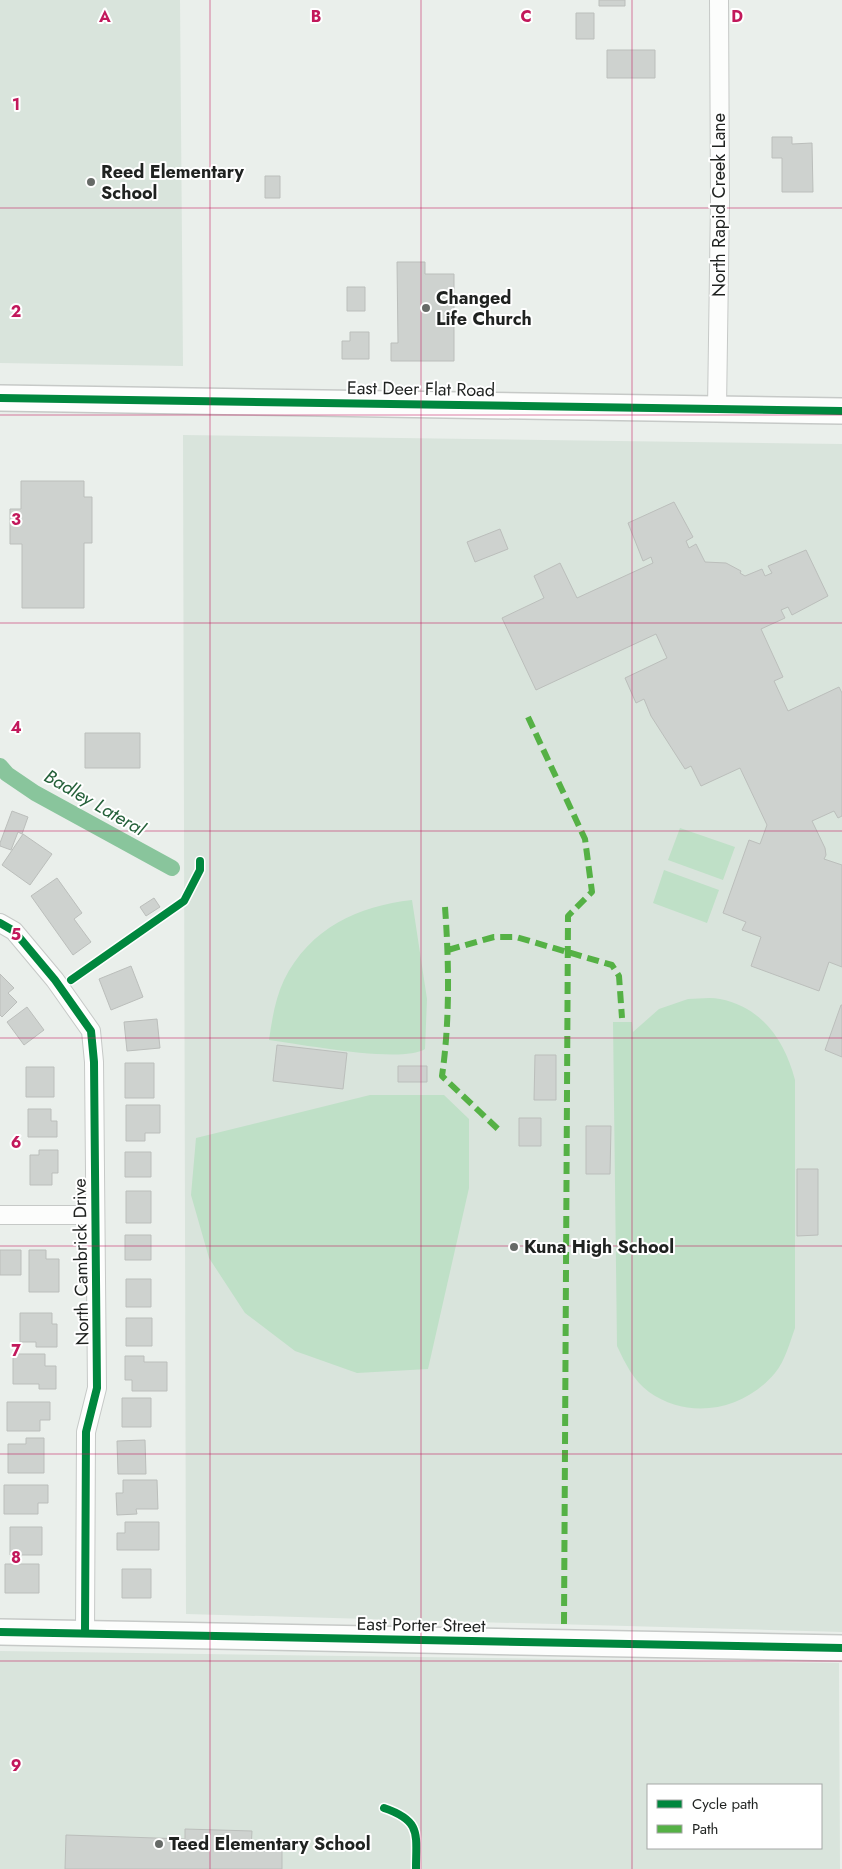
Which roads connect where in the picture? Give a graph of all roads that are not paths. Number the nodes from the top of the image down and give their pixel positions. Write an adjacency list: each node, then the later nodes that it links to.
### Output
1 (719, 0): 3 (street, North Rapid Creek Lane)
2 (0, 398): 3 (main road, East Deer Flat Road)
3 (717, 409): 4 (main road, East Deer Flat Road)
4 (842, 411)
5 (0, 923): 7 (street, North Cambrick Drive)
6 (0, 1215): 7 (street)
7 (96, 1215): 9 (street, North Cambrick Drive)
8 (0, 1632): 9 (main road, East Porter Street)
9 (85, 1633): 10 (main road, East Porter Street)
10 (842, 1648)

